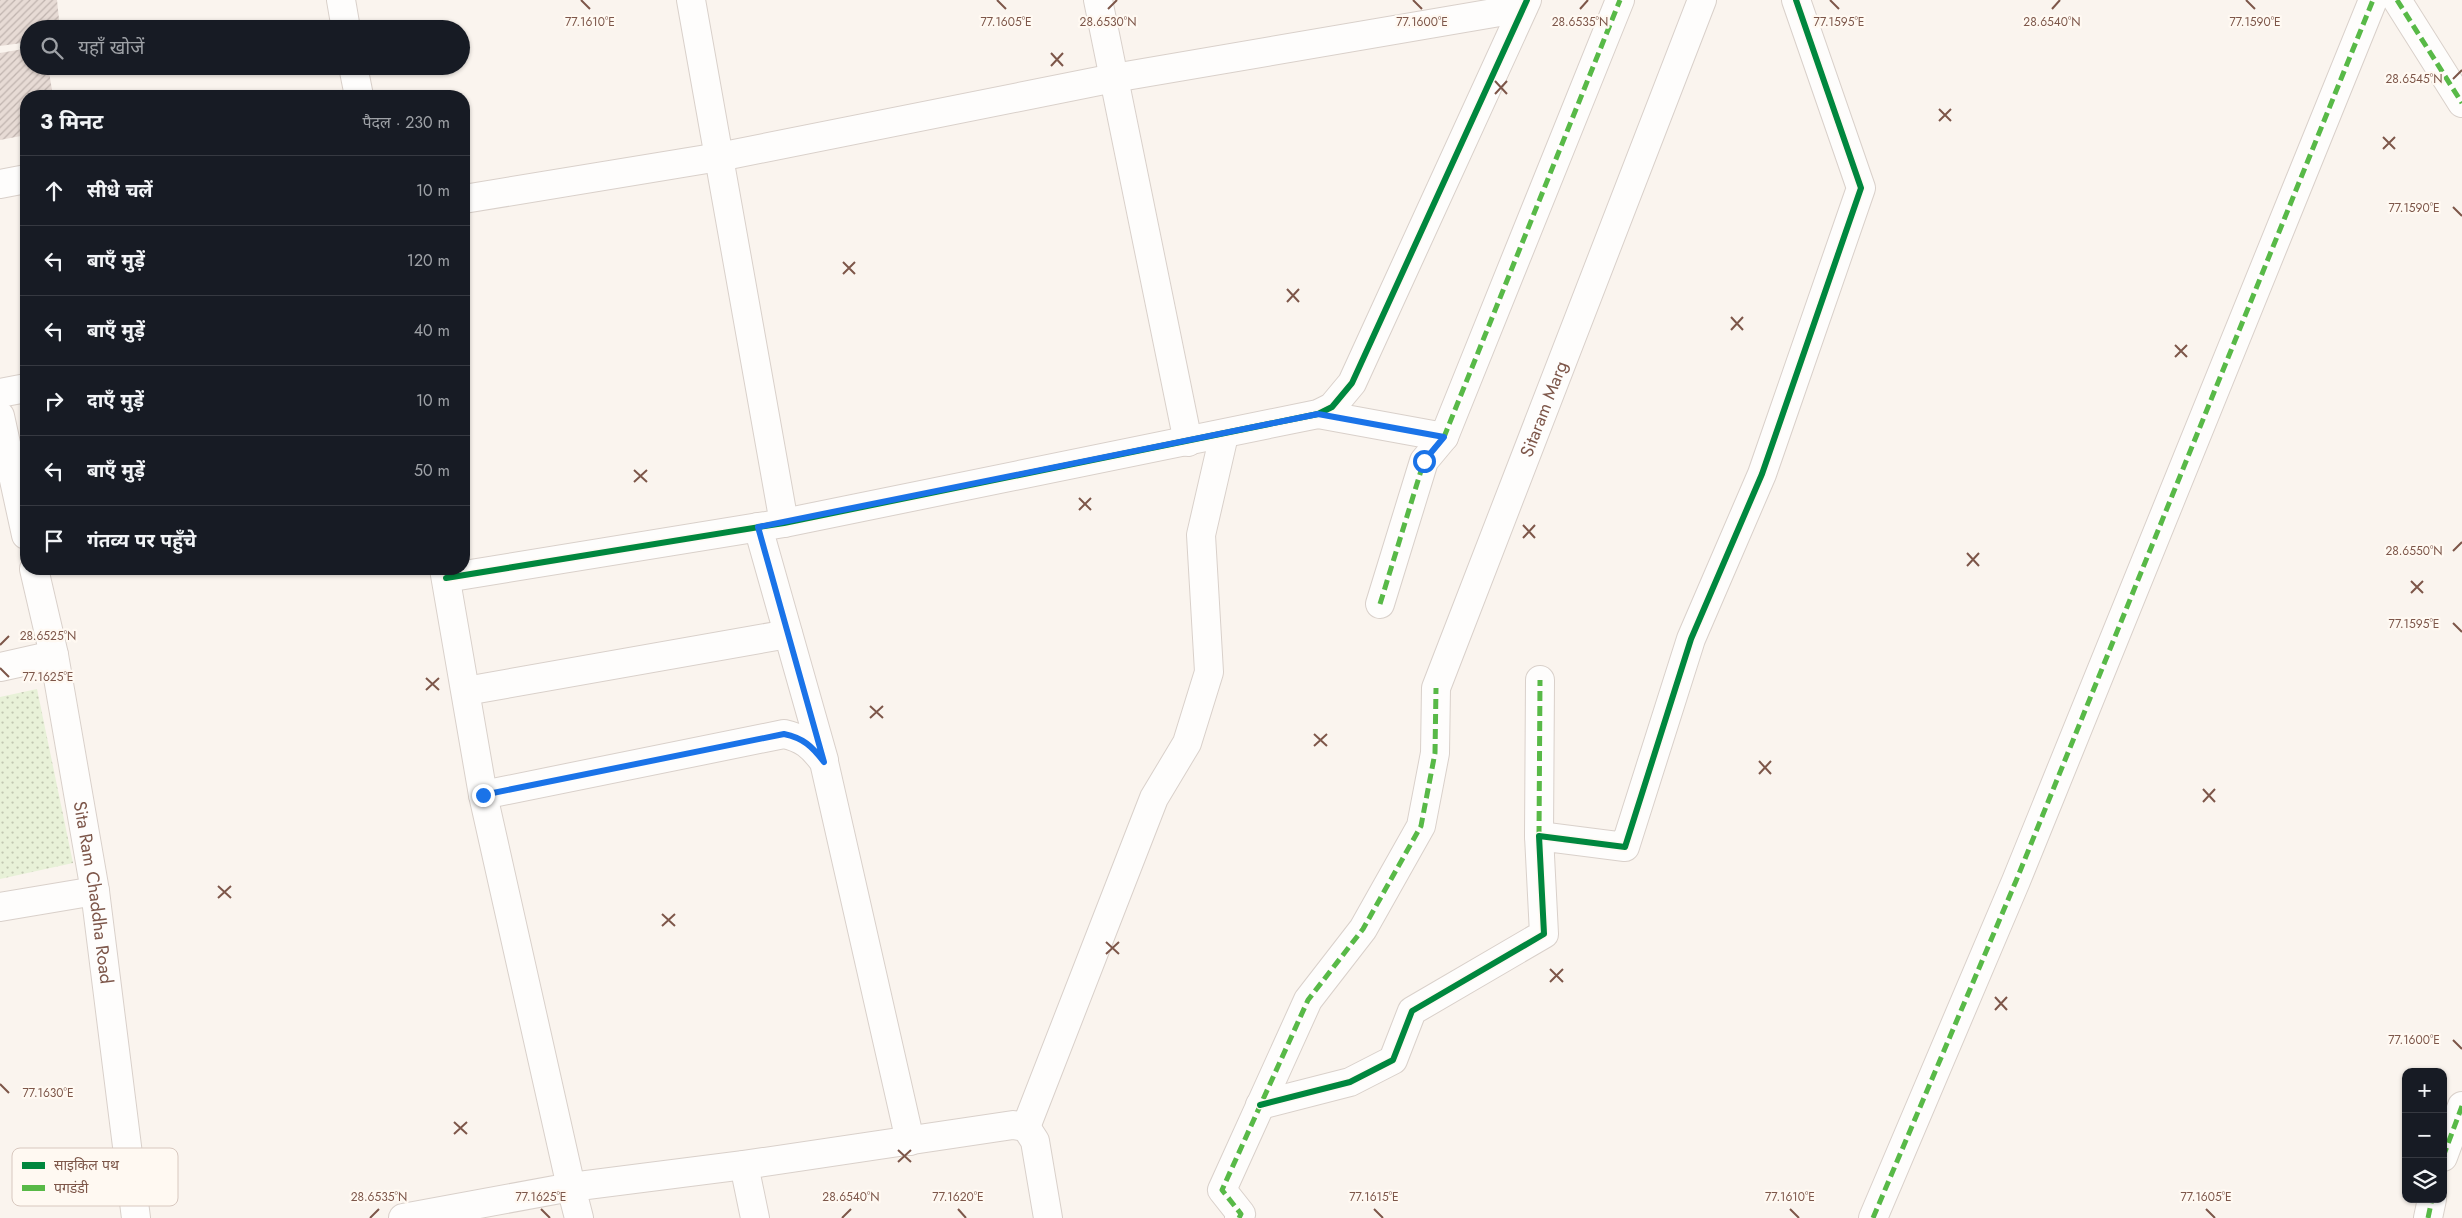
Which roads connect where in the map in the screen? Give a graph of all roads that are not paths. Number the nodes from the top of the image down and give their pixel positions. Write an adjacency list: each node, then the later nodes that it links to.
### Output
1 (341, 0): 11 (street)
2 (690, 0): 16 (street)
3 (1098, 0): 13 (street)
4 (1620, 0): 25 (street)
5 (1702, 0): 44 (street, Sitaram Marg)
6 (1796, 0): 41 (street)
7 (2373, 0): 58 (street)
8 (2397, 0): 15 (street)
9 (1525, 4): 10 (street); 22 (street)
10 (1484, 6): 13 (street)
11 (344, 20)
12 (355, 75): 14 (street)
13 (1114, 78): 16 (street); 26 (street)
14 (358, 90)
15 (2462, 103)
16 (719, 157): 19 (street); 28 (street)
17 (20, 180): 18 (street)
18 (0, 184)
19 (470, 198)
20 (20, 389): 21 (street)
21 (0, 394)
22 (1318, 414): 24 (street); 25 (street)
23 (0, 416): 27 (street)
24 (1224, 435): 26 (street); 46 (street)
25 (1444, 437): 33 (street)
26 (1188, 442): 28 (street)
27 (20, 508)
28 (784, 523): 29 (street)
29 (758, 527): 30 (street); 34 (street)
30 (470, 569)
31 (35, 575): 35 (street, Sita Ram Chaddha Road)
32 (445, 575): 38 (street)
33 (1380, 604)
34 (788, 634): 38 (street); 39 (street)
35 (54, 655): 36 (street); 42 (street, Sita Ram Chaddha Road)
36 (0, 667)
37 (1540, 680): 41 (street)
38 (466, 690): 40 (street)
39 (824, 762): 40 (street); 47 (street)
40 (483, 795): 51 (street)
41 (1539, 836): 44 (street)
42 (95, 891): 43 (street); 49 (street, Sita Ram Chaddha Road)
43 (0, 907)
44 (1260, 1105): 57 (street, Sitaram Marg)
45 (2462, 1106): 48 (street)
46 (1026, 1127): 47 (street); 56 (street)
47 (910, 1141): 50 (street)
48 (2447, 1146)
49 (127, 1148)
50 (744, 1165): 51 (street); 55 (street)
51 (572, 1187): 53 (street); 54 (street)
52 (2431, 1203): 59 (street)
53 (403, 1218)
54 (579, 1218)
55 (755, 1218)
56 (1048, 1218)
57 (1239, 1218)
58 (1873, 1218)
59 (2428, 1218)

